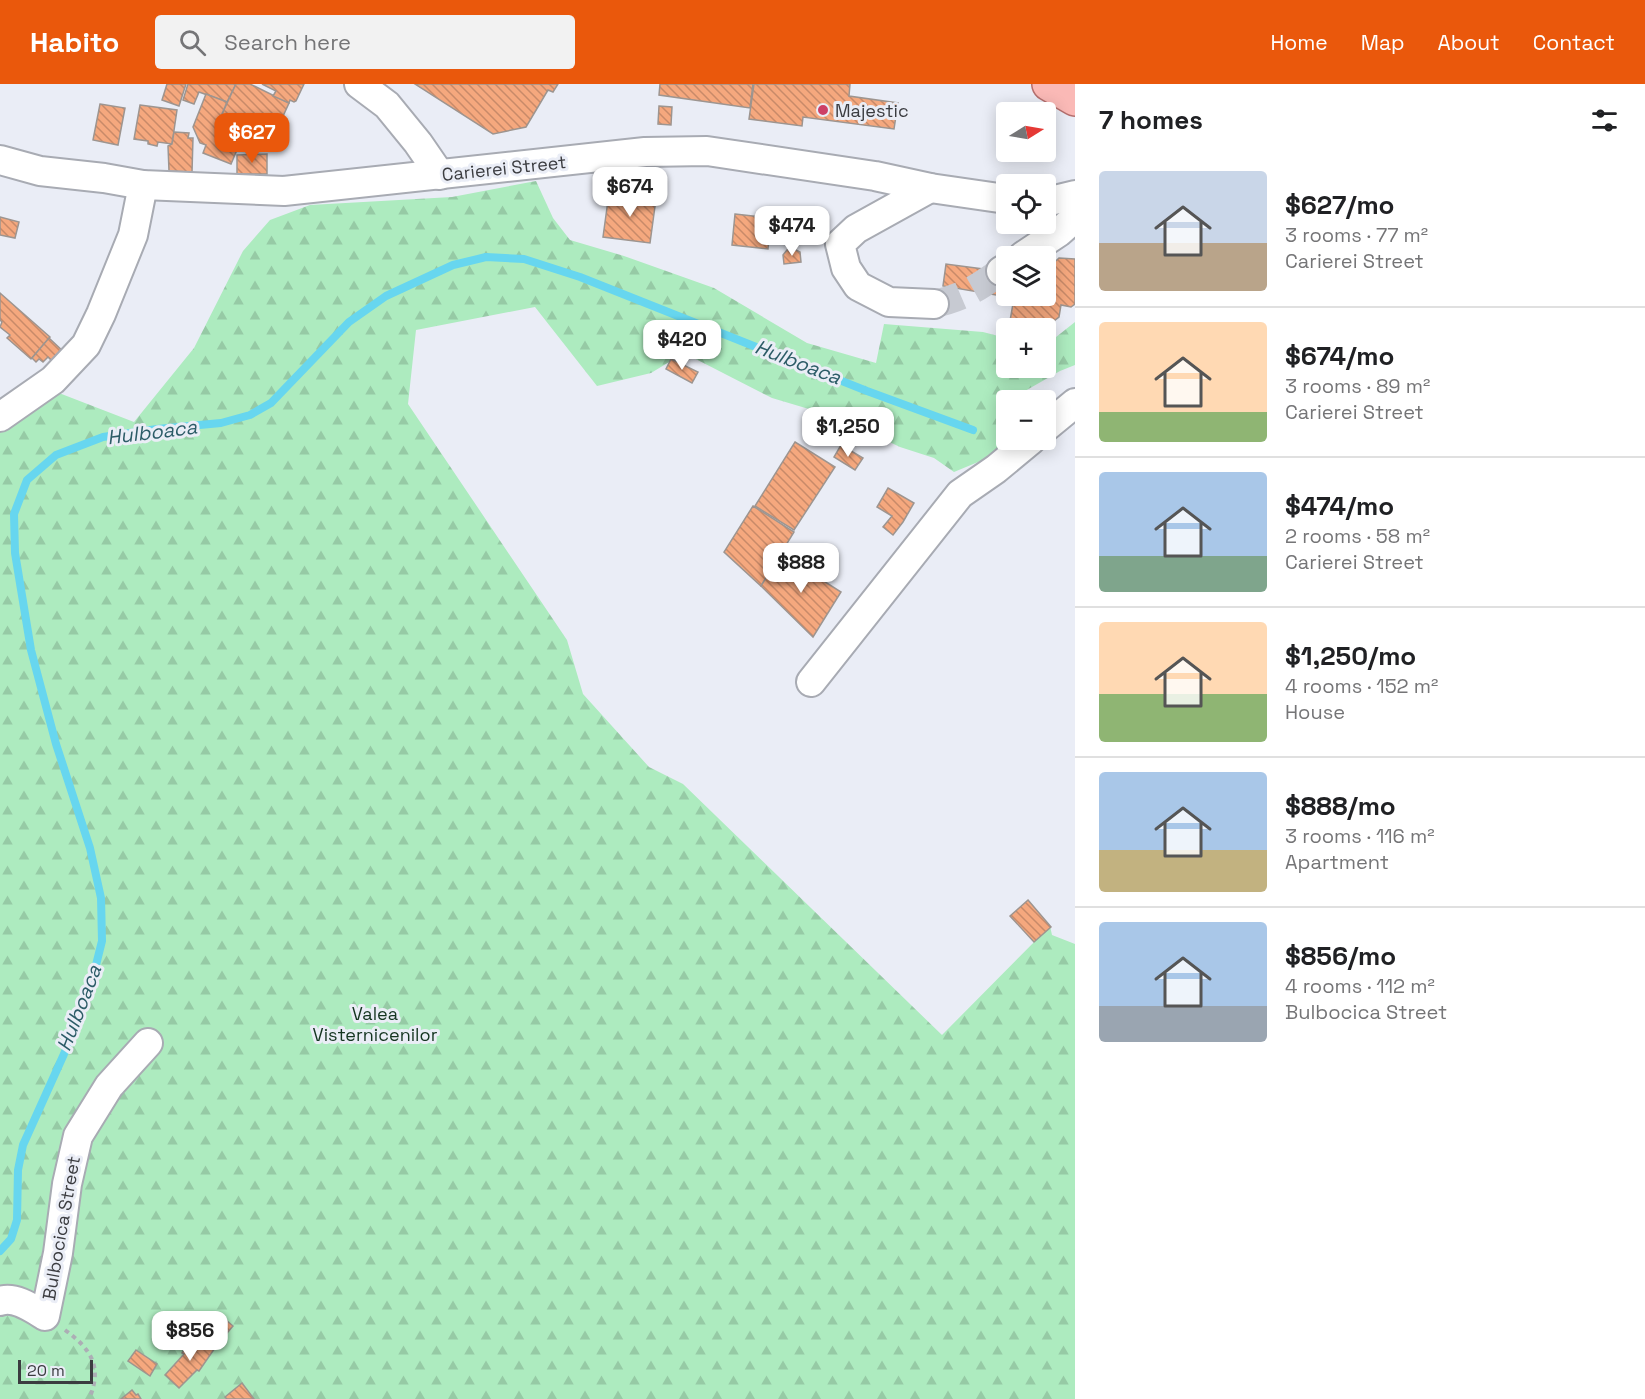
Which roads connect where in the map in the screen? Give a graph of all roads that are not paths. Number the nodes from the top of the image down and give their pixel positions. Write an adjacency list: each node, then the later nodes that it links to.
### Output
1 (359, 84): 5 (street)
2 (1049, 84): 3 (main road)
3 (1075, 99)
4 (0, 160): 6 (street, Carierei Street)
5 (440, 175): 6 (street, Carierei Street); 7 (street, Carierei Street)
6 (143, 185): 15 (street)
7 (930, 188): 9 (street, Carierei Street); 13 (street)
8 (1075, 195): 10 (street)
9 (996, 198)
10 (1056, 200)
11 (1075, 218): 12 (street)
12 (1038, 246)
13 (934, 304)
14 (1075, 403): 16 (street)
15 (0, 417)
16 (1056, 419)
17 (1019, 450): 18 (street)
18 (812, 682)
19 (148, 1043): 20 (street, Bulbocica Street)
20 (0, 1301)

